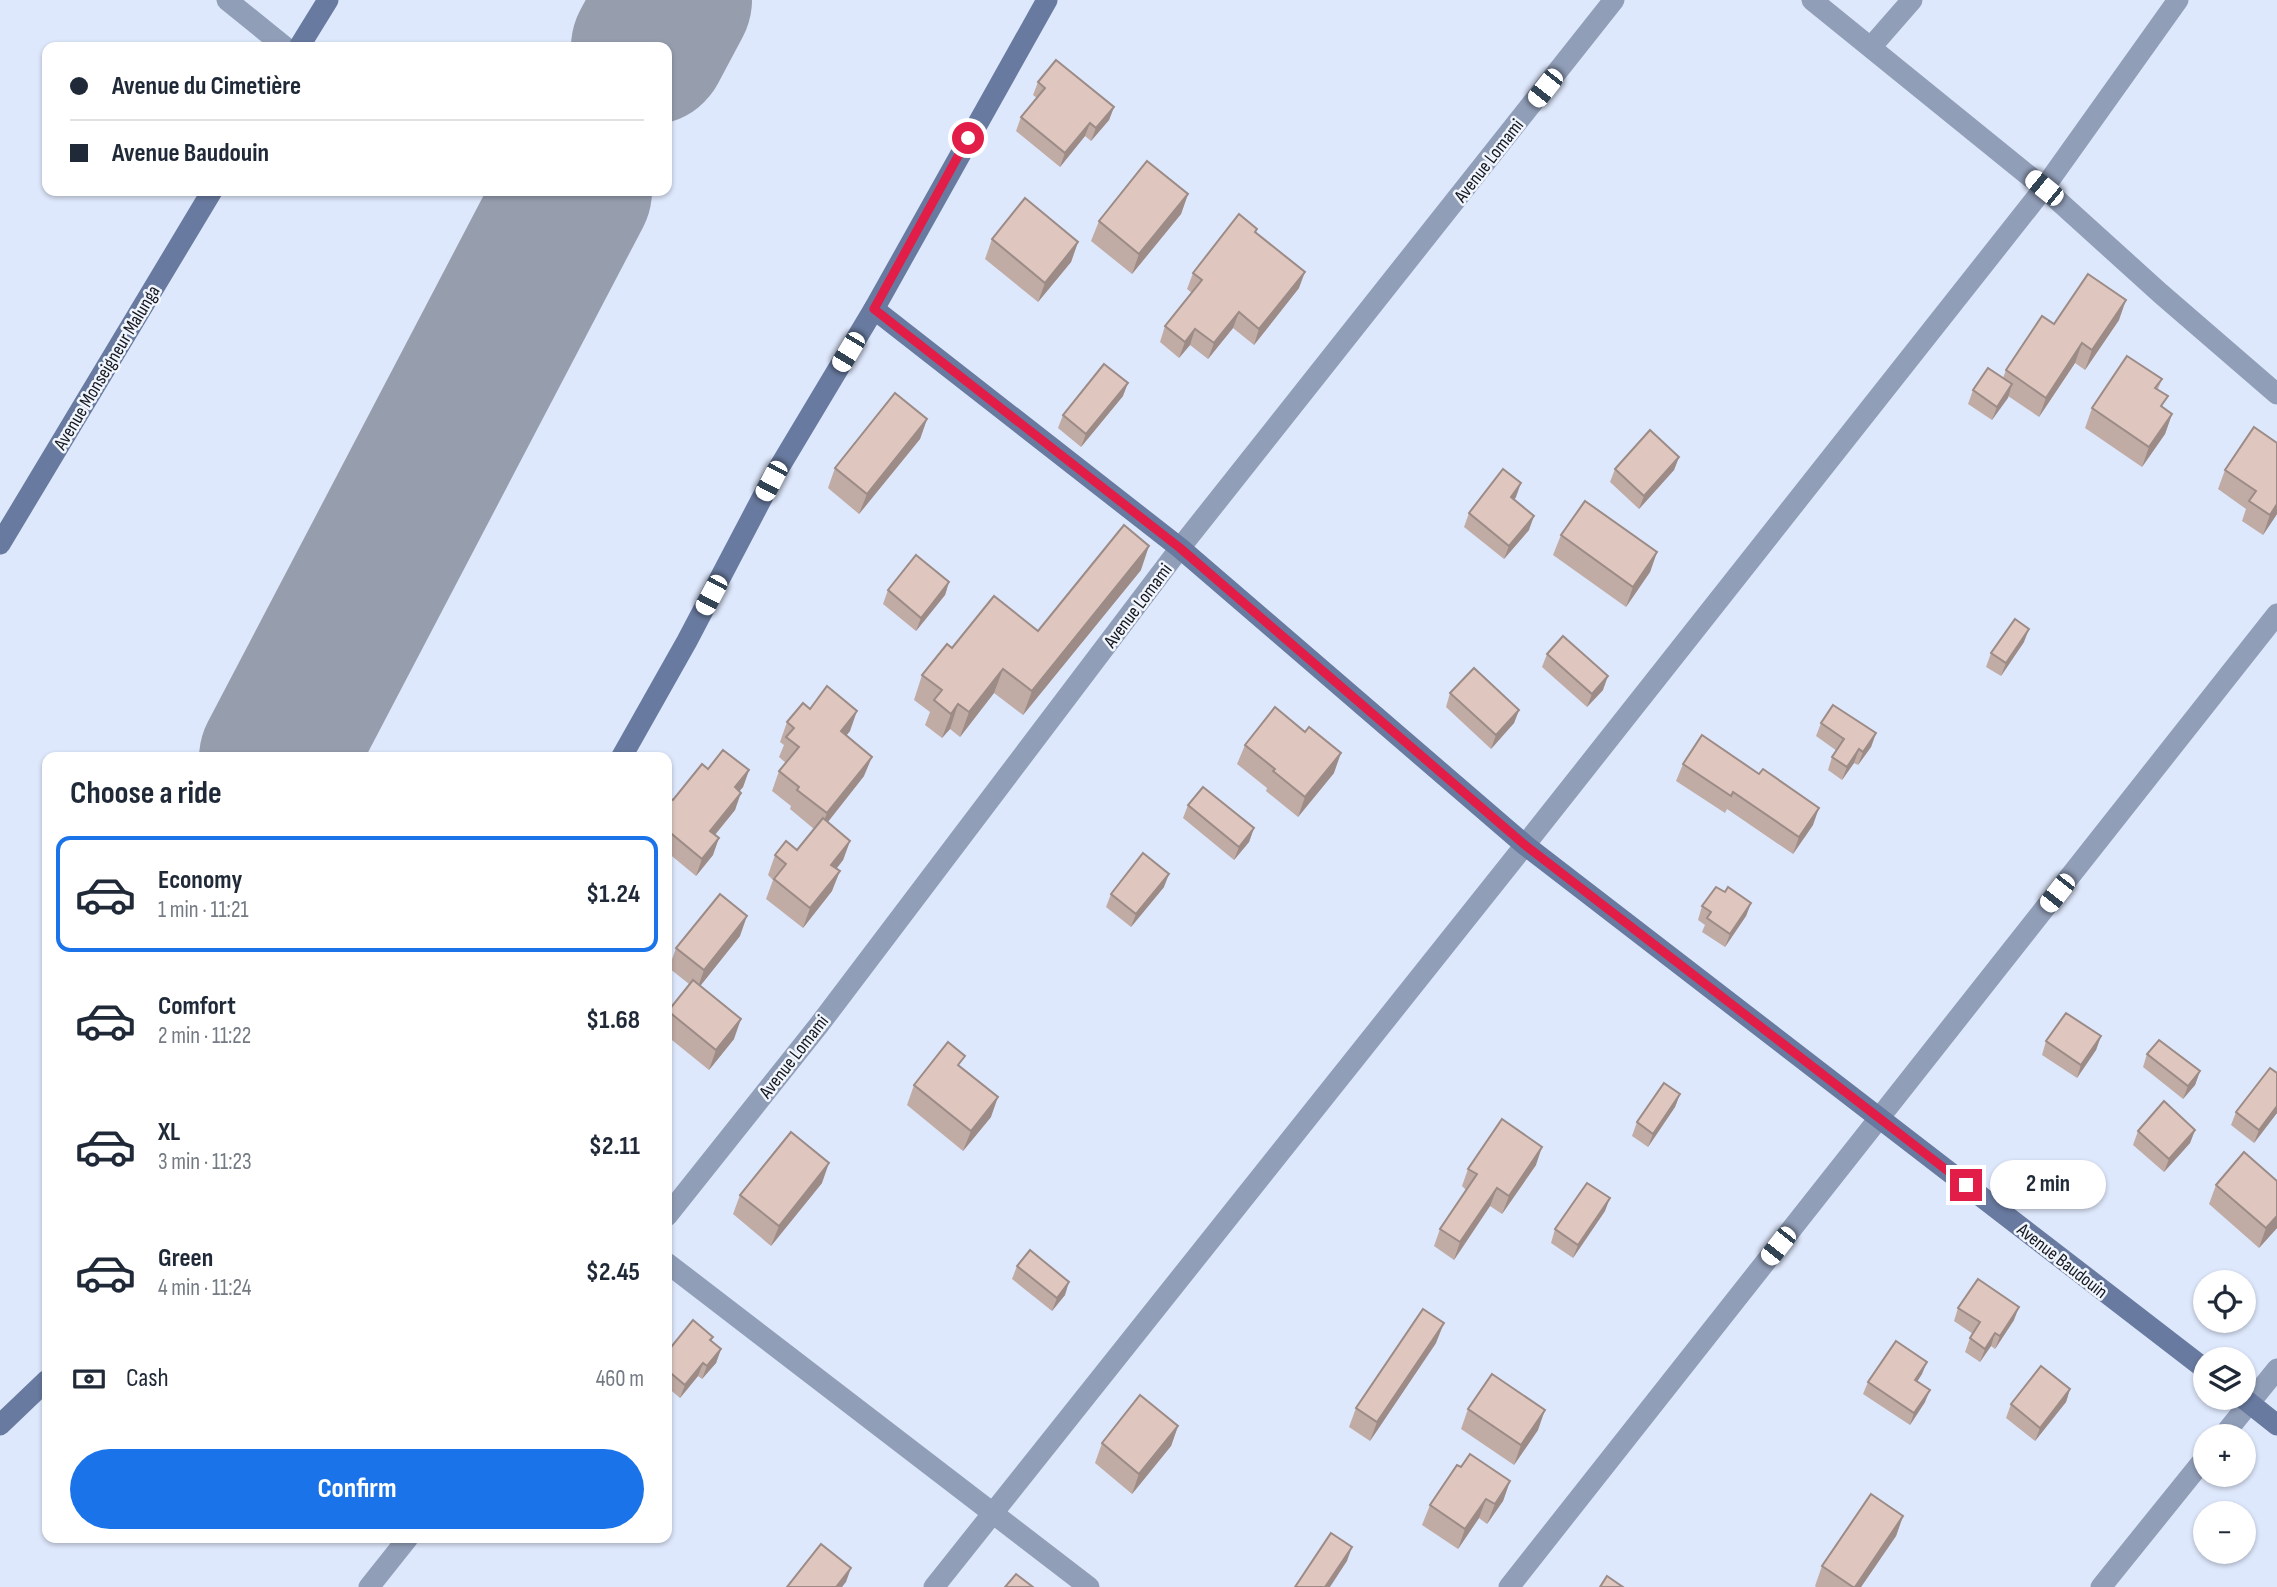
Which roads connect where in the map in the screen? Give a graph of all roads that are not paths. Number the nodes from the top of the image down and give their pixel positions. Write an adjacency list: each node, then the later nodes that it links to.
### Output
1 (227, 0): 8 (street)
2 (328, 0): 9 (street)
3 (1047, 0): 13 (street)
4 (1614, 0): 16 (street, Avenue Lomami)
5 (1812, 0): 10 (street)
6 (1912, 0): 10 (street)
7 (2178, 0): 11 (street)
8 (279, 42)
9 (302, 42)
10 (1871, 47): 11 (street)
11 (2044, 188): 14 (street); 19 (street)
12 (209, 196): 15 (street, Avenue Monseigneur Malunga)
13 (874, 309): 16 (street, Avenue Baudouin); 18 (street)
14 (2277, 394)
15 (0, 544)
16 (1180, 548): 19 (street, Avenue Baudouin); 21 (street, Avenue Lomami)
17 (2277, 614): 20 (street)
18 (624, 752)
19 (1525, 845): 20 (street, Avenue Baudouin); 31 (street)
20 (1879, 1118): 23 (street, Avenue Baudouin); 36 (street)
21 (672, 1210)
22 (672, 1267): 31 (street)
23 (2193, 1360)
24 (2277, 1369): 26 (street)
25 (42, 1386): 28 (street)
26 (2256, 1391)
27 (2256, 1409): 29 (street)
28 (0, 1425)
29 (2277, 1425)
30 (2193, 1473): 37 (street)
31 (992, 1514): 34 (street); 35 (street)
32 (404, 1543): 33 (street)
33 (369, 1587)
34 (934, 1587)
35 (1089, 1587)
36 (1509, 1587)
37 (2101, 1587)

